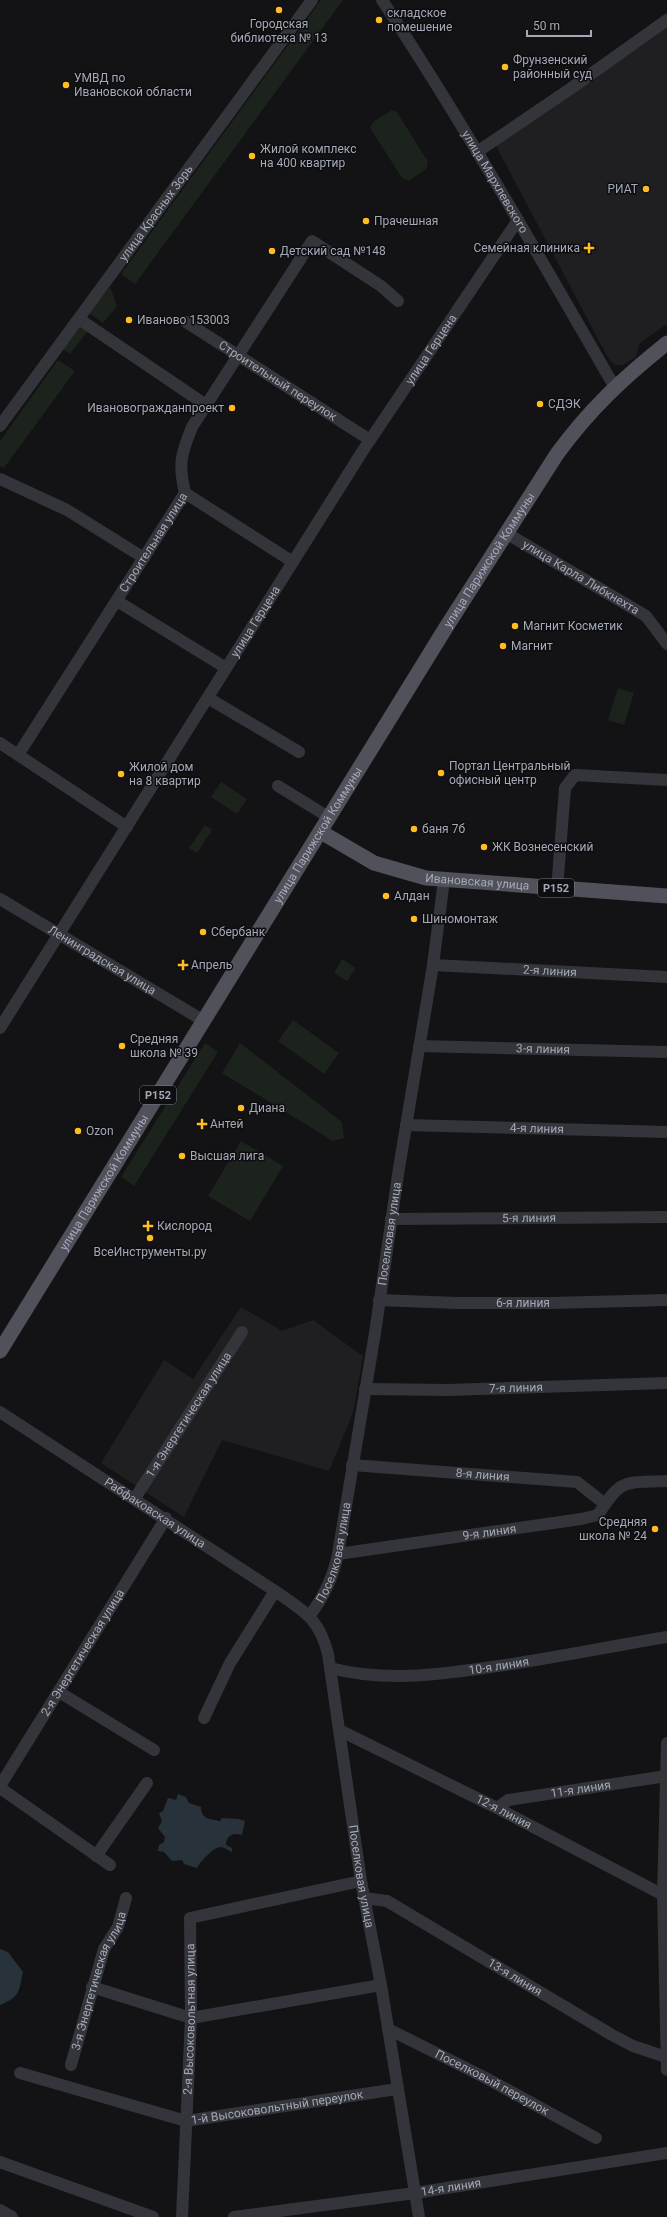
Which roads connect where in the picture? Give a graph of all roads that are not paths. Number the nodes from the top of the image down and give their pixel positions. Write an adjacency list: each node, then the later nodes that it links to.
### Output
1 (312, 0): 7 (street, улица Красных Зорь)
2 (382, 0): 4 (street, улица Мархлевского)
3 (667, 20): 4 (street)
4 (477, 152): 5 (street, улица Мархлевского)
5 (518, 220): 11 (street, улица Мархлевского); 14 (street, улица Герцена)
6 (398, 301): 10 (street, Строительная улица)
7 (79, 319): 12 (street); 13 (street, улица Красных Зорь)
8 (186, 322): 10 (street, Строительный переулок)
9 (667, 343): 11 (main road, улица Парижской Коммуны)
10 (237, 356): 12 (street, Строительная улица); 14 (street, Строительный переулок)
11 (614, 386): 17 (main road, улица Парижской Коммуны)
12 (206, 405): 16 (street, Строительная улица)
13 (0, 426)
14 (370, 440): 19 (street, улица Герцена)
15 (0, 479): 18 (street)
16 (185, 493): 18 (street, Строительная улица); 19 (street)
17 (506, 533): 21 (street, улица Карла Либкнехта); 29 (main road, улица Парижской Коммуны)
18 (144, 558): 20 (street, Строительная улица)
19 (293, 562): 22 (street, улица Герцена)
20 (116, 601): 22 (street); 26 (street, Строительная улица)
21 (667, 644)
22 (226, 668): 23 (street, улица Герцена)
23 (208, 698): 25 (street); 30 (street, улица Герцена)
24 (0, 743): 26 (street)
25 (299, 752)
26 (18, 755): 30 (street)
27 (667, 780): 33 (street)
28 (278, 786): 29 (street)
29 (330, 818): 31 (main road, улица Парижской Коммуны)
30 (127, 826): 36 (street, улица Герцена)
31 (321, 832): 32 (main road, Ивановская улица / Р152); 39 (main road, улица Парижской Коммуны / Р152)
32 (444, 880): 33 (main road, Ивановская улица / Р152); 37 (street, Поселковая улица)
33 (557, 888): 34 (main road, Ивановская улица / Р152)
34 (667, 896)
35 (0, 899): 36 (street, Ленинградская улица)
36 (59, 934): 39 (street, Ленинградская улица); 40 (street, улица Герцена)
37 (433, 965): 38 (street, 2-я линия); 41 (street, Поселковая улица)
38 (667, 977)
39 (204, 1021): 50 (main road, улица Парижской Коммуны / Р152)
40 (0, 1028)
41 (419, 1046): 42 (street, 3-я линия); 43 (street, Поселковая улица)
42 (667, 1052)
43 (406, 1125): 44 (street, 4-я линия); 46 (street, Поселковая улица)
44 (667, 1132)
45 (667, 1217): 46 (street, 5-я линия)
46 (391, 1219): 47 (street, Поселковая улица)
47 (379, 1300): 48 (street, 6-я линия); 52 (street, Поселковая улица)
48 (667, 1300)
49 (242, 1332): 56 (street, 1-я Энергетическая улица)
50 (0, 1351)
51 (667, 1383): 52 (street, 7-я линия)
52 (365, 1389): 54 (street, Поселковая улица)
53 (0, 1412): 56 (street, Рабфаковская улица)
54 (352, 1465): 57 (street, 8-я линия); 59 (street, Поселковая улица)
55 (667, 1481): 57 (street, 9-я линия)
56 (135, 1498): 58 (street, Рабфаковская улица)
57 (605, 1504): 59 (street, 9-я линия)
58 (166, 1518): 60 (street, Рабфаковская улица); 64 (street, 2-я Энергетическая улица)
59 (338, 1554): 61 (street, Поселковая улица)
60 (275, 1591): 61 (street, Рабфаковская улица); 65 (street)
61 (310, 1615): 63 (street, Поселковая улица)
62 (667, 1637): 63 (street, 10-я линия)
63 (330, 1668): 66 (street, Поселковая улица)
64 (59, 1692): 68 (street); 71 (street, 2-я Энергетическая улица)
65 (204, 1718)
66 (339, 1730): 72 (street, 12-я линия); 75 (street, Поселковая улица)
67 (667, 1743): 69 (street)
68 (154, 1750)
69 (667, 1776): 72 (street, 11-я линия); 76 (street)
70 (147, 1783): 73 (street)
71 (0, 1787): 73 (street)
72 (497, 1808): 76 (street, 12-я линия)
73 (96, 1856): 74 (street)
74 (110, 1865)
75 (362, 1881): 78 (street, Поселковая улица); 81 (street, 2-я Высоковольтная улица)
76 (665, 1896): 83 (street)
77 (126, 1898): 80 (street, 3-я Энергетическая улица)
78 (364, 1898): 79 (street, Поселковая улица); 84 (street, 13-я линия)
79 (381, 1985): 81 (street); 82 (street, Поселковая улица)
80 (92, 1987): 81 (street); 85 (street, 3-я Энергетическая улица)
81 (191, 2018): 88 (street, 2-я Высоковольтная улица)
82 (388, 2029): 87 (street, Поселковая улица); 89 (street, Поселковый переулок)
83 (666, 2044): 84 (street)
84 (666, 2064)
85 (71, 2065)
86 (20, 2073): 88 (street, 1-й Высоковольтный переулок)
87 (397, 2089): 88 (street, 1-й Высоковольтный переулок); 92 (street, Поселковая улица)
88 (186, 2121): 96 (street, 2-я Высоковольтная улица)
89 (596, 2138)
90 (667, 2153): 92 (street, 14-я линия)
91 (0, 2162): 95 (street)
92 (415, 2193): 97 (street, 14-я линия); 98 (street, Поселковая улица)
93 (0, 2210): 94 (street)
94 (12, 2217)
95 (153, 2217)
96 (182, 2217)
97 (234, 2217)
98 (419, 2217)

